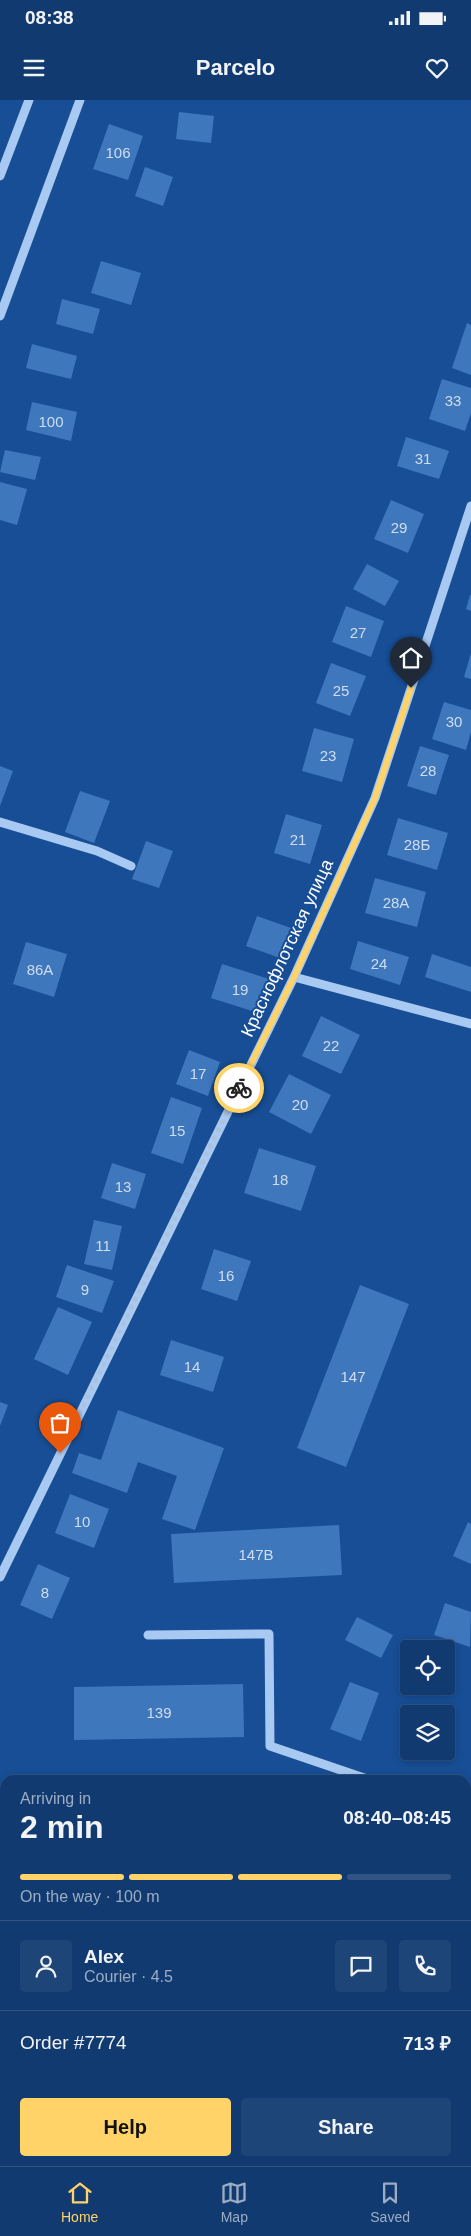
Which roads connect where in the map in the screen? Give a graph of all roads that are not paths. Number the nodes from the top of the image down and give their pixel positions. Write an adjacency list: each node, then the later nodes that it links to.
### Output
1 (28, 100): 3 (street)
2 (80, 100): 4 (street)
3 (0, 176)
4 (0, 316)
5 (471, 506): 8 (street, Краснофлотская улица)
6 (0, 822): 7 (street)
7 (131, 866)
8 (294, 977): 9 (street); 10 (street, Краснофлотская улица)
9 (471, 1024)
10 (0, 1576)
11 (148, 1635): 12 (street)
12 (355, 1775)

